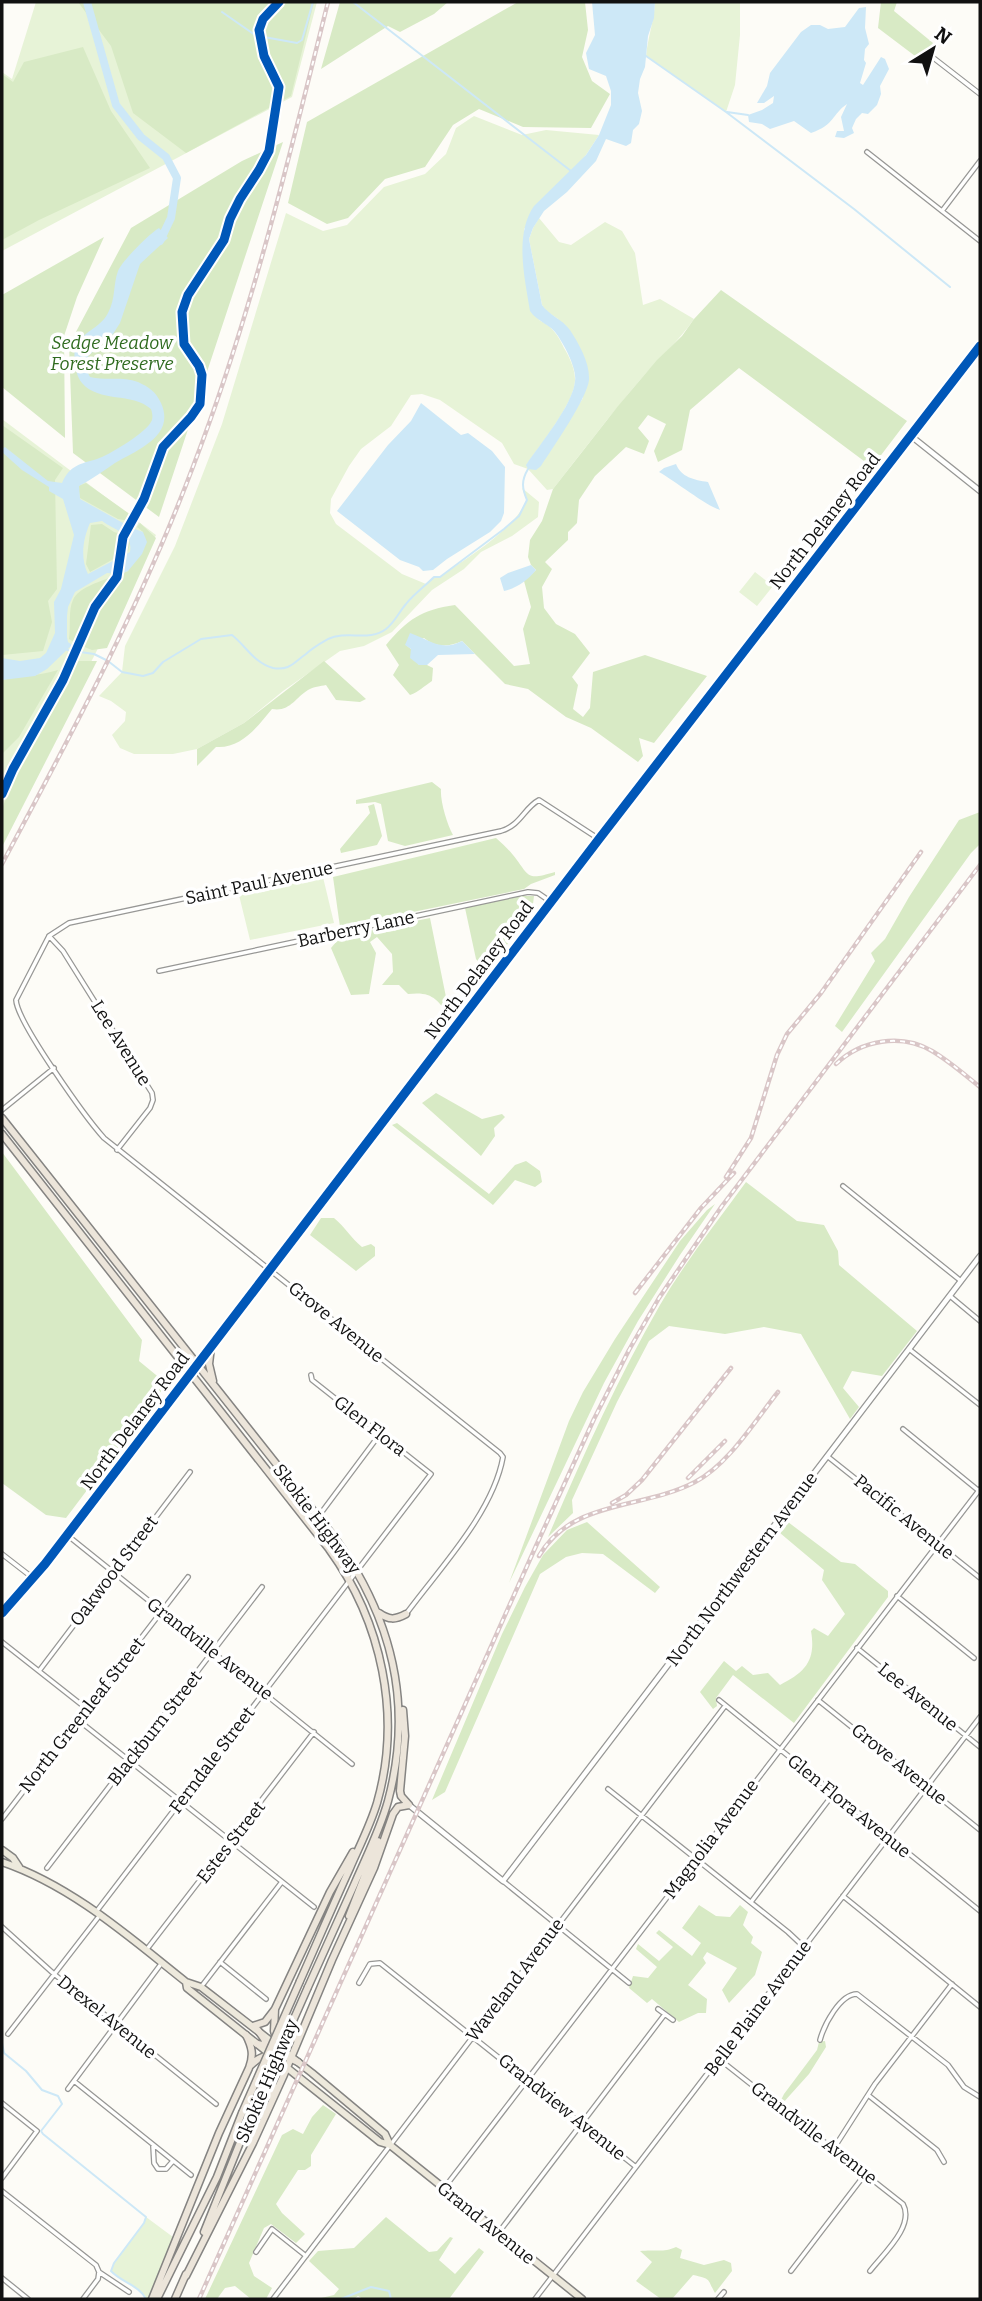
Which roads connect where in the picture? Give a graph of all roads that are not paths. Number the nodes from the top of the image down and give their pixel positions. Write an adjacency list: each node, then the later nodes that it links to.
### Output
1 (931, 56): 2 (street)
2 (980, 94)
3 (867, 152): 5 (street)
4 (980, 161): 5 (street)
5 (942, 211): 6 (street)
6 (980, 241)
7 (980, 346): 8 (street, North Delaney Road)
8 (911, 436): 9 (street); 10 (street, North Delaney Road)
9 (980, 491)
10 (599, 839): 11 (street, North Delaney Road); 12 (street, Saint Paul Avenue)
11 (551, 902): 13 (street, Barberry Lane); 21 (street, North Delaney Road)
12 (49, 936): 14 (street); 18 (street, Lee Avenue)
13 (159, 971)
14 (54, 1068): 15 (street); 18 (street, Grove Avenue)
15 (2, 1110)
16 (2, 1118): 27 (highway, Skokie Highway)
17 (2, 1134): 28 (highway, Skokie Highway)
18 (117, 1150): 21 (street, Grove Avenue)
19 (844, 1186): 22 (street)
20 (980, 1256): 22 (street, North Northwestern Avenue)
21 (270, 1269): 25 (street, North Delaney Road); 53 (street, Grove Avenue)
22 (961, 1282): 23 (street, North Northwestern Avenue)
23 (950, 1296): 24 (street); 26 (street, North Northwestern Avenue)
24 (980, 1321)
25 (211, 1347): 27 (street, North Delaney Road); 30 (highway)
26 (909, 1349): 31 (street); 34 (street, North Northwestern Avenue)
27 (198, 1364): 28 (street, North Delaney Road); 30 (highway, Skokie Highway)
28 (191, 1374): 39 (street, North Delaney Road); 47 (highway, Skokie Highway)
29 (311, 1375): 33 (street, Glen Flora)
30 (215, 1387): 38 (highway, Skokie Highway)
31 (980, 1405)
32 (904, 1429): 37 (street)
33 (380, 1434): 36 (street, Glen Flora); 38 (street)
34 (827, 1457): 40 (street, Pacific Avenue); 90 (street, North Northwestern Avenue)
35 (190, 1472): 43 (street, Oakwood Street)
36 (431, 1474): 42 (street, Ferndale Street)
37 (980, 1490): 40 (street, Magnolia Avenue)
38 (318, 1517): 42 (highway, Skokie Highway)
39 (67, 1535): 43 (street, Grandville Avenue); 45 (street, North Delaney Road)
40 (937, 1545): 46 (street, Pacific Avenue); 49 (street, Magnolia Avenue)
41 (2, 1554): 45 (street)
42 (357, 1570): 47 (street, Ferndale Street); 51 (highway, Skokie Highway)
43 (114, 1572): 50 (street, Grandville Avenue); 58 (street, Oakwood Street)
44 (188, 1577): 50 (street, North Greenleaf Street)
45 (33, 1578): 52 (street, North Delaney Road)
46 (980, 1578)
47 (350, 1579): 60 (street, Ferndale Street); 81 (highway, Skokie Highway)
48 (262, 1587): 56 (street, Blackburn Street)
49 (897, 1596): 55 (street, Magnolia Avenue); 57 (street)
50 (162, 1611): 56 (street, Grandville Avenue); 64 (street, North Greenleaf Street)
51 (378, 1612): 53 (highway); 59 (highway, Skokie Highway)
52 (2, 1613)
53 (406, 1614)
54 (2, 1642): 58 (street)
55 (857, 1648): 61 (street, Magnolia Avenue); 68 (street, Lee Avenue)
56 (213, 1652): 60 (street, Grandville Avenue); 71 (street, Blackburn Street)
57 (974, 1658)
58 (39, 1671): 64 (street)
59 (396, 1677): 77 (highway, Skokie Highway); 78 (highway)
60 (264, 1692): 67 (street, Grandville Avenue); 76 (street, Ferndale Street)
61 (817, 1699): 70 (street, Magnolia Avenue); 73 (street, Grove Avenue)
62 (719, 1700): 63 (street, Glen Flora Avenue)
63 (725, 1706): 70 (street, Glen Flora Avenue); 79 (street, Waveland Avenue)
64 (86, 1709): 66 (street, North Greenleaf Street)
65 (980, 1717): 68 (street, Belle Plaine Avenue)
66 (78, 1720): 71 (street); 80 (street, North Greenleaf Street)
67 (314, 1732): 72 (street, Grandville Avenue); 84 (street, Estes Street)
68 (966, 1735): 69 (street, Lee Avenue); 73 (street, Belle Plaine Avenue)
69 (980, 1747)
70 (779, 1749): 75 (street, Glen Flora Avenue); 86 (street, Magnolia Avenue)
71 (129, 1761): 76 (street); 88 (street, Blackburn Street)
72 (352, 1764)
73 (926, 1787): 82 (street, Grove Avenue); 83 (street, Belle Plaine Avenue)
74 (608, 1789): 79 (street)
75 (834, 1793): 83 (street, Glen Flora Avenue); 93 (street)
76 (180, 1801): 84 (street); 96 (street, Ferndale Street)
77 (388, 1801): 101 (highway); 157 (highway, Skokie Highway, bridge)
78 (409, 1805): 90 (street); 101 (highway)
79 (641, 1816): 86 (street); 97 (street, Waveland Avenue)
80 (2, 1819)
81 (371, 1821): 113 (highway); 165 (highway, Skokie Highway, bridge)
82 (980, 1830)
83 (889, 1837): 92 (street, Belle Plaine Avenue); 95 (street, Glen Flora Avenue)
84 (231, 1842): 91 (street); 100 (street, Estes Street)
85 (2, 1850): 89 (main road)
86 (696, 1859): 93 (street); 104 (street, Magnolia Avenue)
87 (2, 1862): 89 (main road, Grand Avenue)
88 (47, 1868)
89 (20, 1869): 96 (main road, Grand Avenue)
90 (503, 1881): 97 (street)
91 (281, 1883): 94 (street); 102 (street)
92 (843, 1896): 99 (street, Belle Plaine Avenue); 109 (street)
93 (751, 1902): 99 (street)
94 (314, 1908)
95 (980, 1911)
96 (98, 1914): 100 (main road, Grand Avenue); 105 (street, Ferndale Street)
97 (557, 1926): 104 (street); 122 (street, Waveland Avenue)
98 (2, 1927): 105 (street, Drexel Avenue)
99 (804, 1947): 128 (street, Belle Plaine Avenue)
100 (146, 1951): 103 (main road, Grand Avenue)
101 (332, 1960): 119 (highway)
102 (220, 1962): 110 (street); 111 (street)
103 (162, 1963): 106 (main road, Grand Avenue); 117 (street)
104 (612, 1969): 108 (street); 131 (street, Magnolia Avenue)
105 (54, 1974): 117 (street, Drexel Avenue); 120 (street, Ferndale Street)
106 (186, 1982): 110 (main road, Grand Avenue); 121 (main road, Grand Avenue)
107 (359, 1983): 122 (street, Grandview Avenue)
108 (629, 1983)
109 (951, 1984): 112 (street); 123 (street)
110 (201, 1987): 118 (main road, Grand Avenue)
111 (266, 1999)
112 (980, 2007)
113 (275, 2009): 118 (highway); 125 (highway)
114 (658, 2009): 115 (street)
115 (665, 2014): 116 (street); 139 (street)
116 (673, 2020)
117 (115, 2024): 132 (street); 138 (street, Drexel Avenue)
118 (255, 2028): 125 (main road, Grand Avenue); 126 (highway)
119 (300, 2033): 125 (highway); 127 (highway)
120 (9, 2034)
121 (246, 2035): 126 (main road, Grand Avenue); 129 (highway)
122 (473, 2036): 131 (street, Grandview Avenue); 140 (street, Waveland Avenue)
123 (911, 2036): 124 (street); 134 (street); 135 (street)
124 (820, 2040)
125 (280, 2049): 126 (highway); 127 (main road, Grand Avenue); 130 (highway)
126 (271, 2053): 129 (highway); 130 (main road, Grand Avenue); 136 (highway)
127 (293, 2059): 130 (highway); 140 (main road, Grand Avenue)
128 (719, 2059): 142 (street, Grandville Avenue); 145 (street, Belle Plaine Avenue)
129 (249, 2068): 164 (highway)
130 (288, 2068): 136 (highway); 140 (main road, Grand Avenue)
131 (528, 2080): 139 (street, Grandview Avenue); 149 (street, Magnolia Avenue)
132 (74, 2081): 133 (street); 141 (street)
133 (68, 2089)
134 (868, 2095): 142 (street); 144 (street)
135 (980, 2097)
136 (271, 2102): 157 (highway)
137 (2, 2103): 148 (street)
138 (216, 2104)
139 (582, 2123): 145 (street, Grandview Avenue); 151 (street)
140 (390, 2145): 149 (main road, Grand Avenue); 153 (street, Waveland Avenue)
141 (153, 2146): 143 (street); 143 (street)
142 (834, 2148): 146 (street, Grandville Avenue)
143 (173, 2161): 147 (street)
144 (944, 2162)
145 (636, 2167): 158 (street, Belle Plaine Avenue)
146 (866, 2173): 154 (street, Grandville Avenue); 156 (street)
147 (191, 2175)
148 (2, 2178)
149 (444, 2190): 151 (main road, Grand Avenue)
150 (2, 2191): 155 (street)
151 (498, 2233): 158 (main road, Grand Avenue)
152 (256, 2252): 153 (street)
153 (306, 2256): 167 (street, Waveland Avenue)
154 (870, 2271)
155 (99, 2272): 160 (street); 163 (street)
156 (791, 2272)
157 (186, 2276): 166 (highway, Skokie Highway)
158 (552, 2276): 168 (street, Belle Plaine Avenue); 169 (main road, Grand Avenue)
159 (2, 2278): 162 (street)
160 (129, 2292)
161 (724, 2292): 170 (street)
162 (28, 2299)
163 (83, 2299)
164 (152, 2299)
165 (158, 2299)
166 (174, 2299)
167 (273, 2299)
168 (535, 2299)
169 (582, 2299)
170 (718, 2299)

